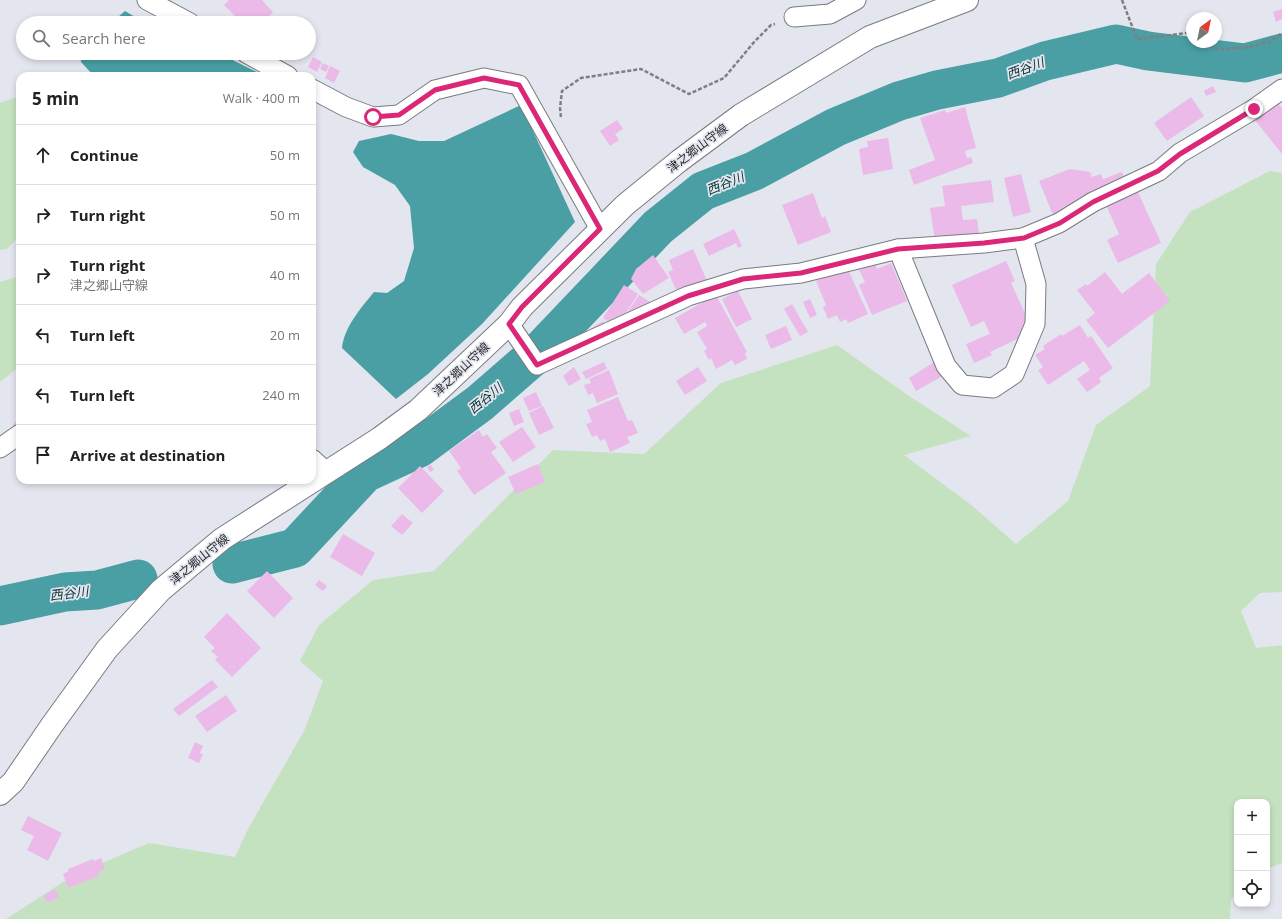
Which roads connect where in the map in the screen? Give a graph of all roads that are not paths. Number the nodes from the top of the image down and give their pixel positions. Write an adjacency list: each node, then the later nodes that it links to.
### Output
1 (147, 0): 4 (street)
2 (856, 0): 5 (street)
3 (967, 0): 10 (main road, 津之郷山守線)
4 (177, 16)
5 (794, 17)
6 (259, 60): 7 (street)
7 (281, 72)
8 (1282, 89): 11 (street)
9 (316, 91): 10 (street)
10 (600, 229): 13 (main road, 津之郷山守線)
11 (1024, 238): 12 (street); 12 (street)
12 (898, 249): 13 (street)
13 (509, 324): 16 (main road, 津之郷山守線)
14 (16, 437): 15 (street)
15 (0, 448)
16 (319, 466)
17 (295, 484): 18 (main road, 津之郷山守線)
18 (0, 794)

